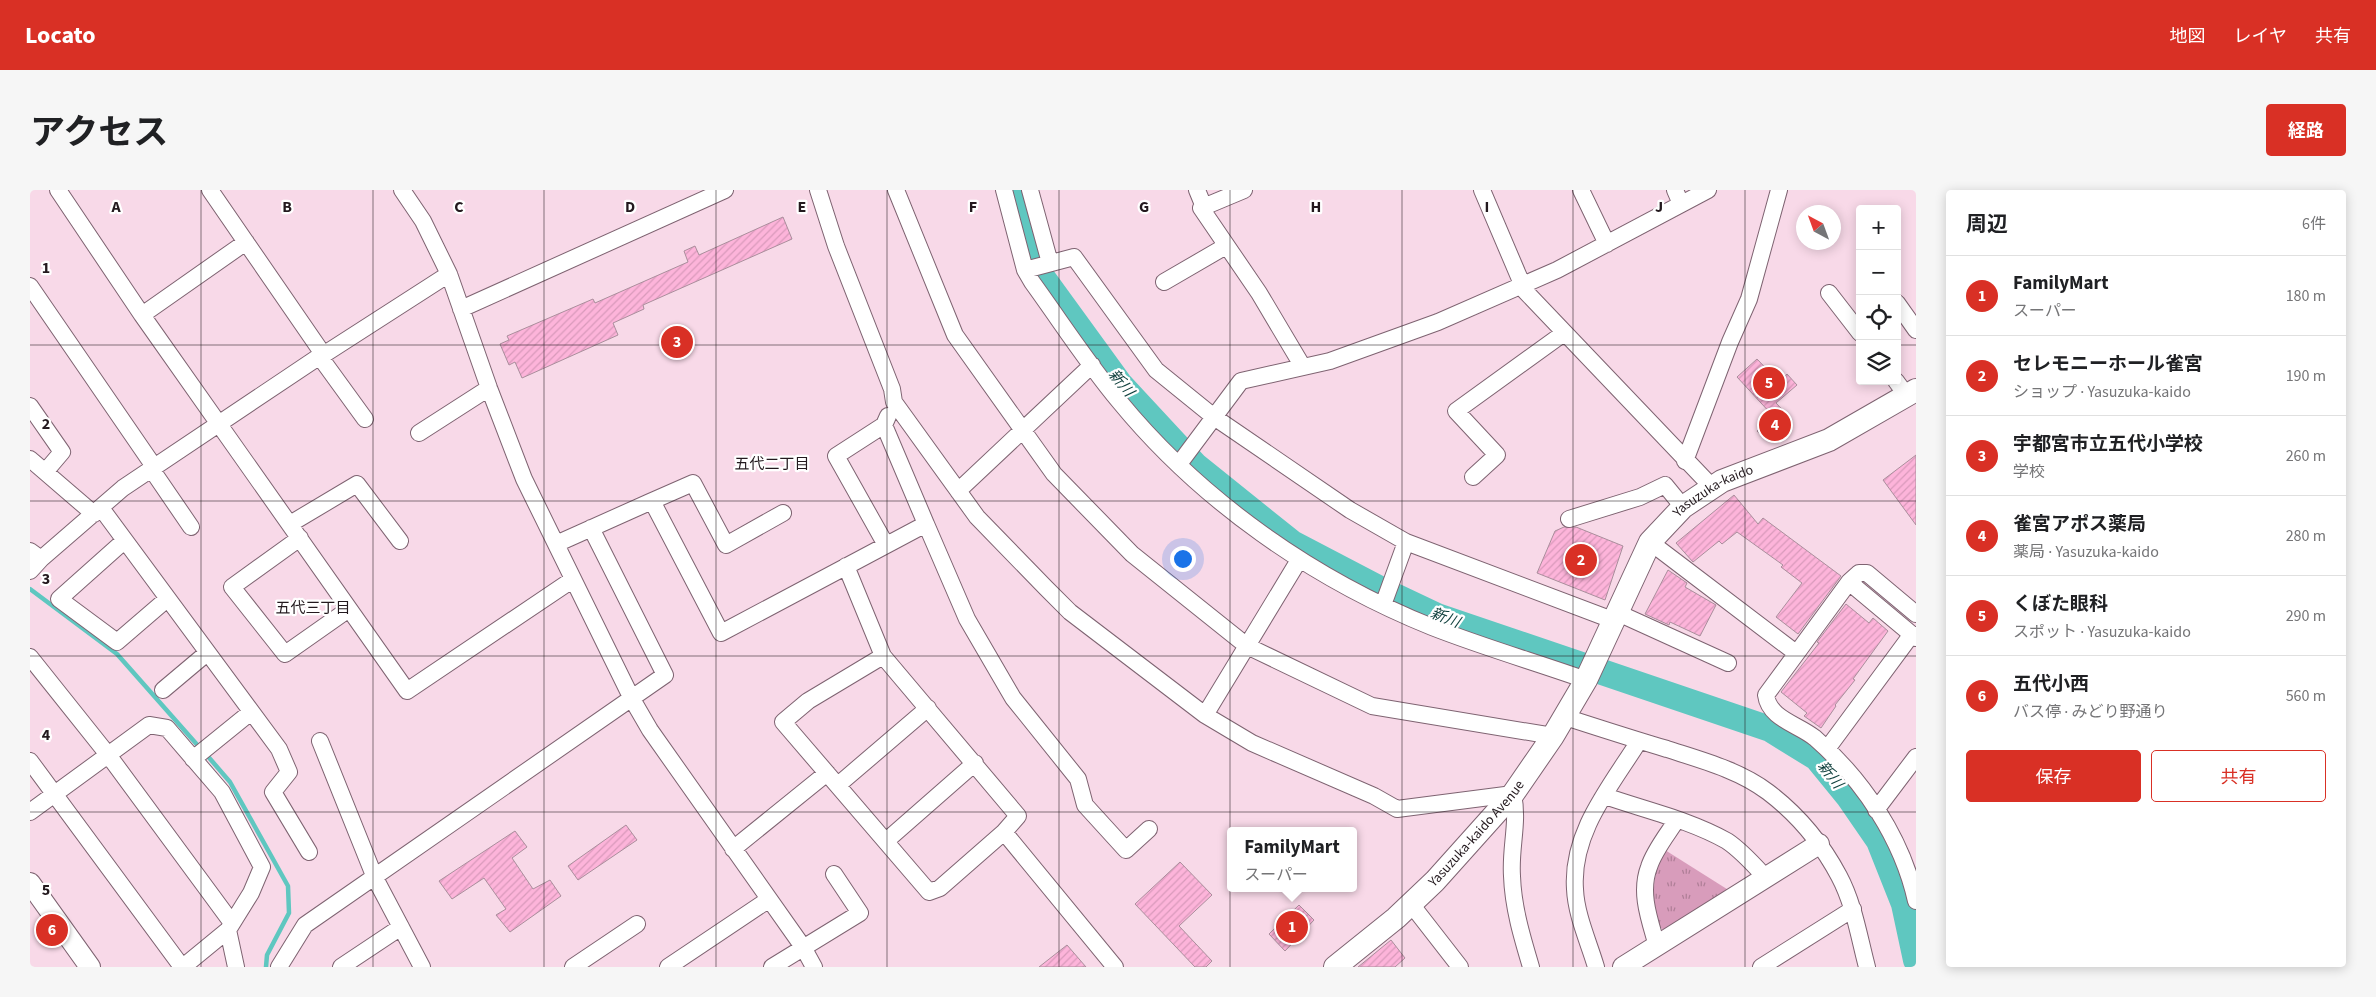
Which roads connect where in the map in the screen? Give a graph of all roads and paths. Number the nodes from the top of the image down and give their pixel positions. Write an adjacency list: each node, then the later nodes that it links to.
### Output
1 (58, 190): 28 (street)
2 (210, 190): 17 (street)
3 (402, 190): 21 (street)
4 (725, 190): 26 (street)
5 (818, 190): 37 (street)
6 (896, 190): 43 (street)
7 (1004, 190): 20 (street)
8 (1030, 190): 20 (street)
9 (1197, 190): 16 (street)
10 (1244, 190): 16 (street)
11 (1482, 190): 24 (street)
12 (1581, 190): 18 (street)
13 (1708, 190): 15 (street)
14 (1779, 190): 47 (street)
15 (1678, 197): 18 (street)
16 (1204, 207): 19 (street)
17 (246, 242): 28 (street); 32 (street)
18 (1606, 244): 24 (street)
19 (1226, 246): 22 (street); 34 (street)
20 (1038, 267): 33 (street); 39 (street)
21 (450, 274): 26 (street); 32 (street)
22 (1164, 282)
23 (30, 286): 48 (street)
24 (1522, 286): 31 (street); 34 (street)
25 (1829, 292): 29 (street)
26 (461, 308): 35 (street)
27 (1901, 309): 30 (street)
28 (142, 314): 41 (street)
29 (1856, 328)
30 (1916, 330)
31 (1564, 333): 47 (street); 50 (street)
32 (320, 357): 40 (street); 41 (street)
33 (1092, 365): 43 (street); 45 (street)
34 (1303, 367): 39 (street)
35 (489, 388): 44 (street); 67 (street)
36 (1907, 389): 51 (main road, Yasuzuka-kaido)
37 (894, 402): 42 (street); 52 (street)
38 (30, 406): 49 (street)
39 (1214, 416): 45 (street); 65 (street)
40 (365, 419)
41 (219, 423): 48 (street); 58 (street)
42 (884, 425): 59 (street); 68 (street)
43 (1022, 430): 52 (street); 80 (street)
44 (420, 433)
45 (1184, 457): 70 (street)
46 (30, 459): 49 (street)
47 (1685, 461): 51 (street)
48 (153, 469): 55 (street); 60 (street)
49 (45, 472): 55 (street)
50 (1473, 477)
51 (1712, 486): 54 (main road, Yasuzuka-kaido)
52 (958, 491): 91 (street)
53 (652, 501): 56 (street); 61 (street); 71 (street)
54 (1683, 507): 57 (street); 66 (main road, Yasuzuka-kaido)
55 (97, 511): 63 (street); 69 (street)
56 (783, 512)
57 (1568, 519)
58 (290, 524): 62 (street); 64 (street)
59 (926, 524): 68 (street); 110 (street)
60 (191, 527)
61 (592, 528): 67 (street); 88 (street)
62 (300, 538): 76 (street); 76 (street)
63 (124, 541): 75 (street); 75 (street)
64 (400, 541)
65 (1406, 542): 74 (street); 78 (street)
66 (1650, 542): 78 (main road, Yasuzuka-kaido); 82 (street)
67 (556, 544): 72 (street)
68 (886, 545): 71 (street)
69 (34, 560)
70 (1299, 560): 74 (street); 80 (street)
71 (846, 566): 83 (street)
72 (572, 580): 76 (street); 88 (street)
73 (1849, 582): 77 (street); 79 (street); 82 (street)
74 (1386, 597): 86 (street)
75 (167, 599): 81 (street)
76 (349, 609)
77 (1916, 614)
78 (1617, 617): 85 (street); 86 (main road, Yasuzuka-kaido)
79 (1914, 636): 96 (street)
80 (1247, 646): 91 (street); 93 (street)
81 (208, 653): 87 (street); 90 (street)
82 (1796, 653): 96 (street)
83 (883, 656): 89 (street); 102 (street)
84 (30, 657): 97 (street)
85 (1728, 663)
86 (1590, 672): 92 (main road, Yasuzuka-kaido Avenue)
87 (163, 690)
88 (632, 699): 114 (street); 118 (street)
89 (928, 708): 101 (street); 103 (street)
90 (251, 712): 99 (street); 115 (street)
91 (1205, 715): 105 (street)
92 (1565, 717): 93 (main road, Yasuzuka-kaido Avenue); 95 (street)
93 (1553, 736): 105 (main road, Yasuzuka-kaido Avenue)
94 (320, 741): 118 (street)
95 (1639, 741): 106 (street); 113 (street)
96 (1827, 749): 107 (street)
97 (109, 756): 99 (street); 104 (street); 126 (street)
98 (1916, 757): 107 (street)
99 (193, 758): 126 (street)
100 (30, 761): 104 (street)
101 (975, 763): 111 (street); 112 (street)
102 (827, 773): 103 (street); 114 (street)
103 (838, 785): 112 (street)
104 (54, 794): 108 (street); 131 (street)
105 (1513, 794): 123 (main road, Yasuzuka-kaido Avenue); 143 (street)
106 (1605, 796): 109 (street); 144 (street)
107 (1876, 810): 116 (street)
108 (30, 812)
109 (1676, 821): 119 (street); 128 (street)
110 (1149, 829)
111 (1004, 832): 112 (street); 140 (street)
112 (886, 841)
113 (1819, 844): 119 (street); 124 (street)
114 (733, 849): 121 (street)
115 (309, 852)
116 (1913, 872): 122 (street)
117 (834, 874): 129 (street)
118 (375, 878): 127 (street); 133 (street)
119 (1766, 878): 128 (street)
120 (30, 883): 130 (street)
121 (768, 900): 129 (street); 137 (street)
122 (1916, 901)
123 (1411, 904): 141 (main road, Yasuzuka-kaido Avenue); 142 (street)
124 (1853, 909): 146 (street); 147 (street)
125 (638, 924): 136 (street)
126 (230, 926): 131 (street); 132 (street)
127 (401, 927): 134 (street); 135 (street)
128 (1657, 946): 145 (street)
129 (803, 947): 138 (street); 139 (street)
130 (90, 967)
131 (182, 967)
132 (236, 967)
133 (279, 967)
134 (340, 967)
135 (422, 967)
136 (573, 967)
137 (668, 967)
138 (772, 967)
139 (814, 967)
140 (1115, 967)
141 (1334, 967)
142 (1460, 967)
143 (1531, 967)
144 (1596, 967)
145 (1624, 967)
146 (1761, 967)
147 (1867, 967)

